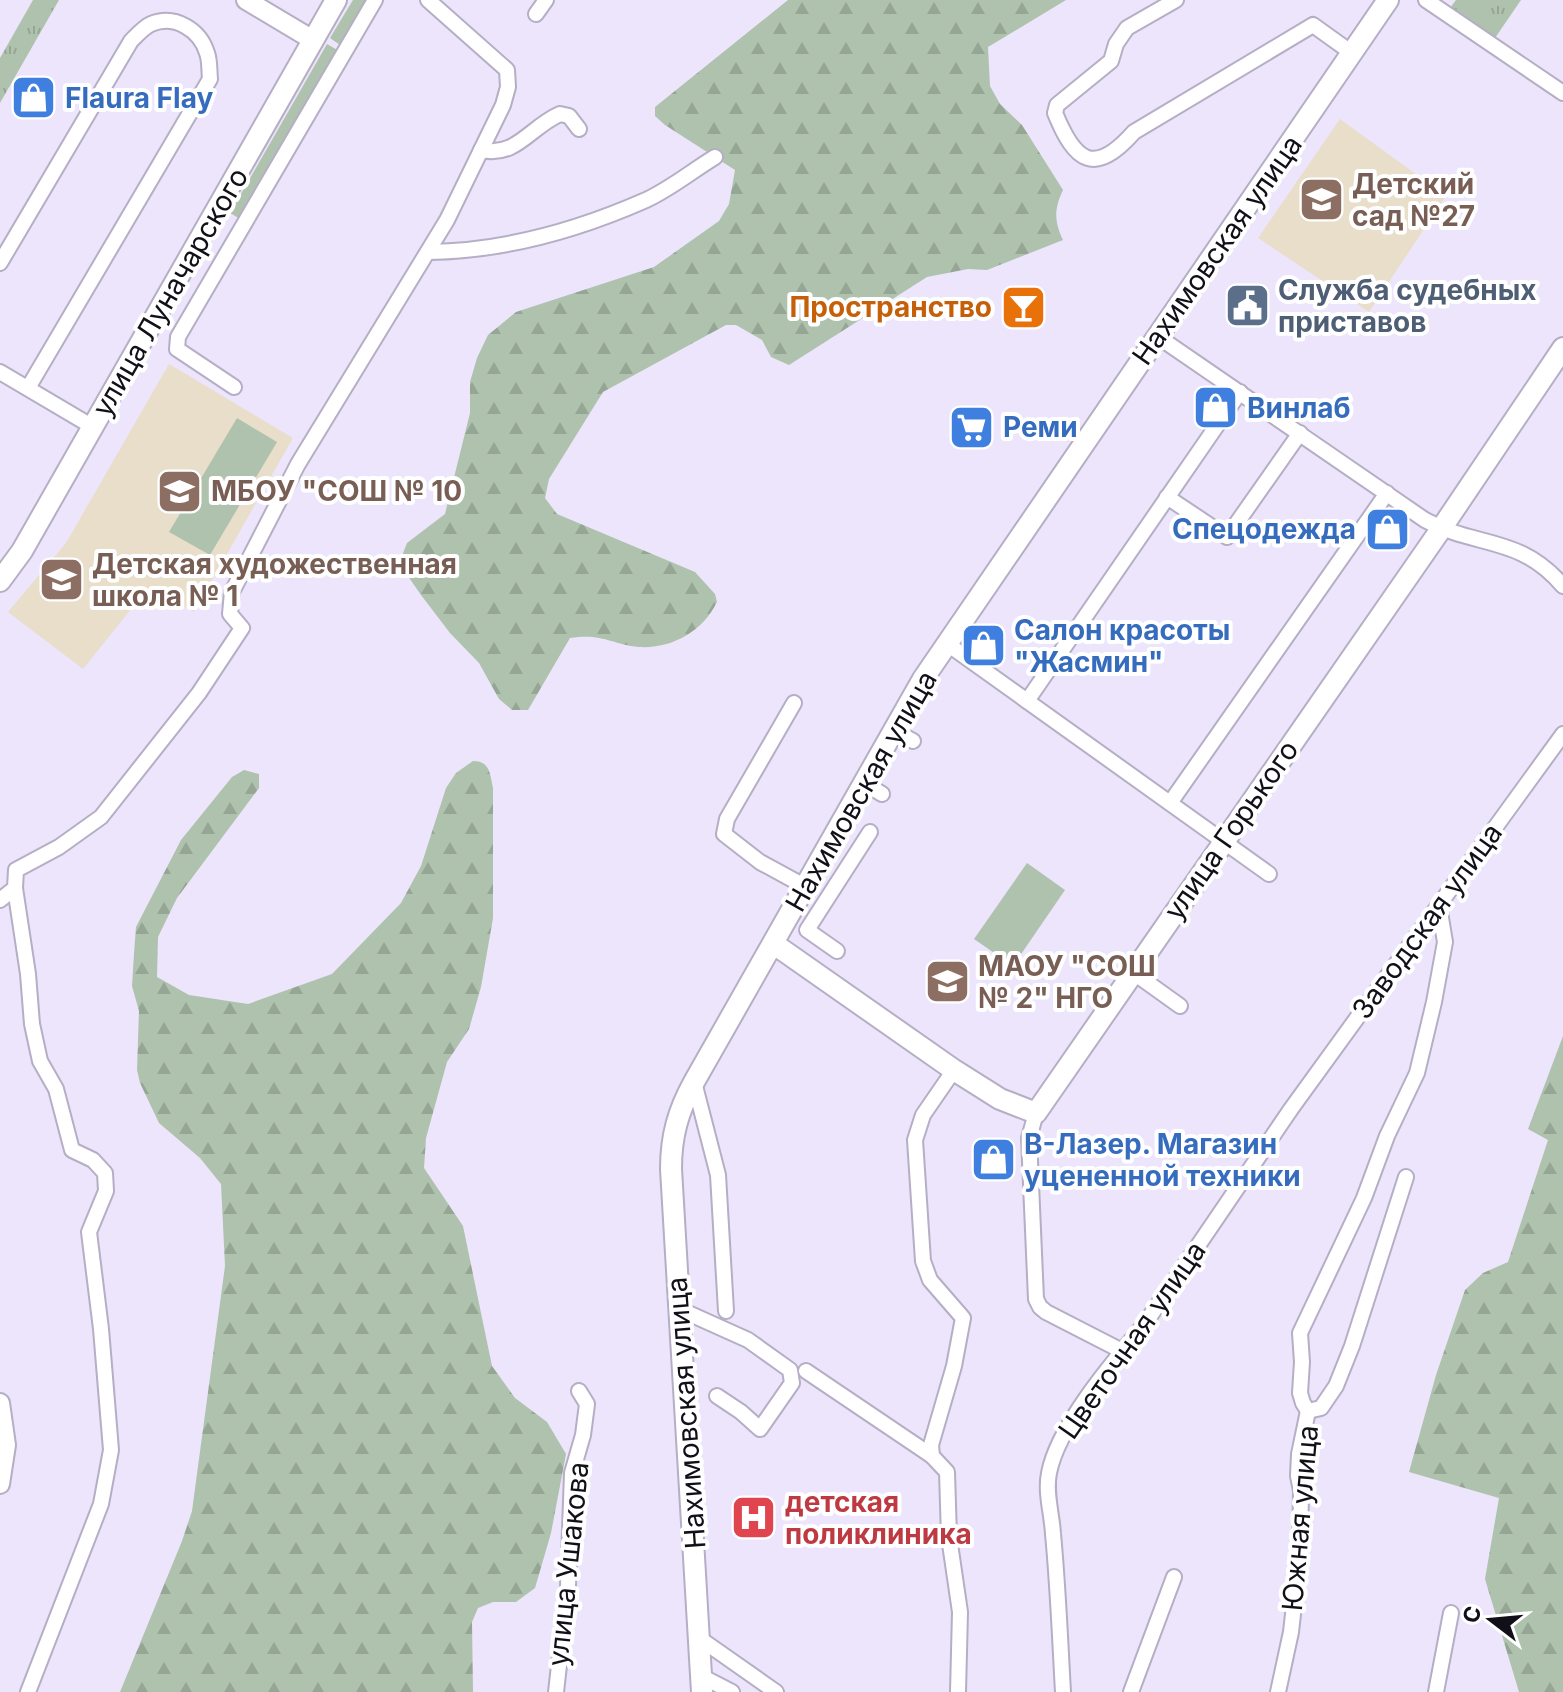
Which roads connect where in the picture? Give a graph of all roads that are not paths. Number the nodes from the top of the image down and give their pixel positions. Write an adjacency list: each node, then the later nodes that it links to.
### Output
1 (246, 0): 10 (street)
2 (336, 0): 10 (main road, улица Луначарского)
3 (375, 0): 21 (street)
4 (428, 0): 14 (street)
5 (546, 0): 9 (street)
6 (1176, 0): 11 (street)
7 (1388, 0): 11 (main road, Нахимовская улица)
8 (1426, 0): 12 (street)
9 (536, 14)
10 (313, 40): 24 (main road, улица Луначарского)
11 (1352, 53): 18 (main road, Нахимовская улица)
12 (1563, 93)
13 (579, 129): 14 (street)
14 (481, 150): 16 (street)
15 (715, 157): 16 (street)
16 (429, 252): 43 (street)
17 (0, 263): 22 (street)
18 (1157, 336): 23 (street); 32 (main road, Нахимовская улица)
19 (1563, 348): 28 (main road, улица Горького)
20 (0, 372): 22 (street)
21 (234, 387)
22 (28, 388): 24 (street)
23 (1240, 392): 25 (street); 27 (street)
24 (93, 427): 30 (main road, улица Луначарского)
25 (1300, 433): 26 (street); 27 (street)
26 (1387, 493): 28 (street); 38 (street)
27 (1167, 497): 33 (street)
28 (1441, 529): 29 (street); 40 (main road, улица Горького)
29 (1556, 566): 31 (street)
30 (0, 581)
31 (1563, 586)
32 (946, 643): 33 (street); 35 (main road, Нахимовская улица)
33 (1027, 701): 38 (street)
34 (794, 703): 42 (street)
35 (894, 731): 37 (street); 42 (main road, Нахимовская улица)
36 (1563, 734): 45 (street, Заводская улица)
37 (913, 741)
38 (1170, 803): 40 (street)
39 (870, 832): 47 (street)
40 (1223, 841): 41 (street); 48 (main road, улица Горького)
41 (1269, 874)
42 (806, 887): 46 (main road, Нахимовская улица)
43 (15, 888): 44 (street); 69 (street)
44 (0, 900)
45 (1439, 906): 52 (street, Заводская улица); 62 (street)
46 (774, 944): 50 (main road); 51 (main road, Нахимовская улица)
47 (837, 951)
48 (1134, 973): 49 (street); 53 (main road, улица Горького)
49 (1180, 1006)
50 (954, 1070): 53 (main road); 63 (street)
51 (694, 1082): 55 (main road, Нахимовская улица); 56 (street)
52 (1291, 1109): 57 (street, Цветочная улица)
53 (1036, 1113): 57 (street, улица Горького)
54 (1406, 1177): 62 (street, Южная улица)
55 (679, 1309): 60 (street); 67 (main road, Нахимовская улица)
56 (726, 1311)
57 (1122, 1351): 74 (street, Цветочная улица)
58 (806, 1371): 63 (street)
59 (579, 1391): 70 (street, улица Ушакова)
60 (717, 1396)
61 (0, 1403): 64 (street)
62 (1308, 1411): 76 (street, Южная улица)
63 (932, 1456): 73 (street)
64 (0, 1484)
65 (1174, 1577): 75 (street)
66 (1451, 1613): 77 (street)
67 (699, 1638): 68 (main road, Нахимовская улица); 72 (street)
68 (702, 1684): 71 (street)
69 (28, 1692)
70 (556, 1692)
71 (732, 1692)
72 (776, 1692)
73 (958, 1692)
74 (1063, 1692)
75 (1131, 1692)
76 (1278, 1692)
77 (1436, 1692)

